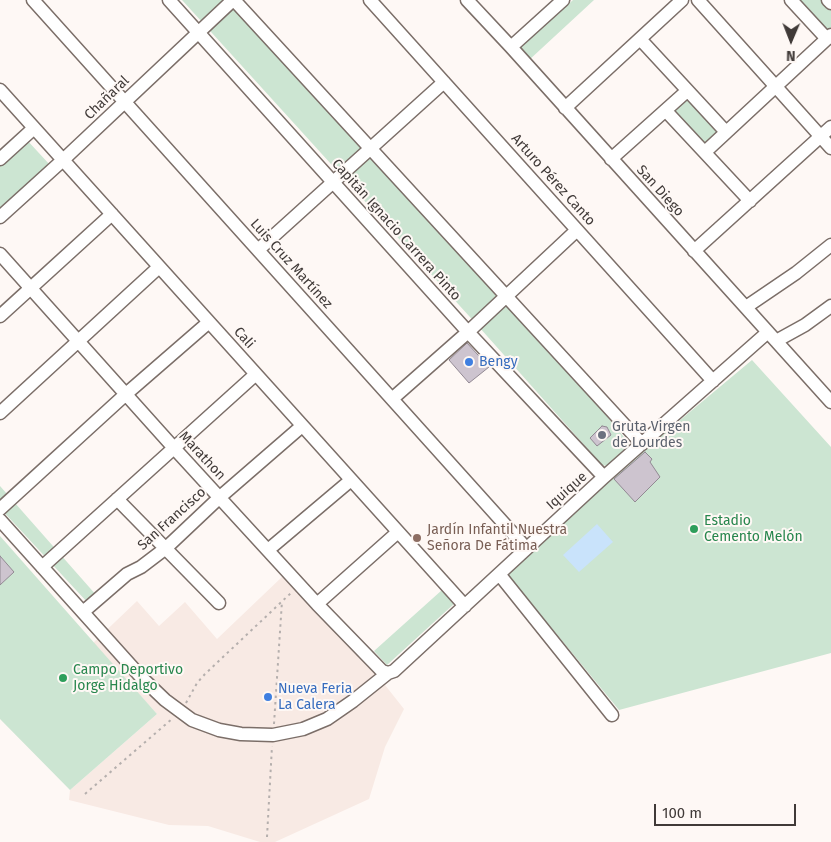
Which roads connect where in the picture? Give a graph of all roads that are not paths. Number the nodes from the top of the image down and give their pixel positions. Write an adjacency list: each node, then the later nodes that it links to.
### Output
1 (33, 0): 20 (street, Luis Cruz Martínez)
2 (169, 0): 12 (street, Capitán Ignacio Carrera Pinto)
3 (233, 0): 12 (street, Chañaral); 27 (street)
4 (370, 0): 16 (street, Arturo Pérez Canto)
5 (466, 0): 15 (street, San Diego)
6 (563, 0): 15 (street)
7 (682, 0): 14 (street)
8 (698, 0): 17 (street)
9 (791, 0): 13 (street)
10 (828, 0): 11 (street)
11 (831, 4)
12 (198, 32): 20 (street, Chañaral); 33 (street, Capitán Ignacio Carrera Pinto)
13 (829, 37): 17 (street)
14 (640, 39): 19 (street); 21 (street)
15 (511, 47): 21 (street, San Diego)
16 (444, 82): 27 (street); 37 (street, Arturo Pérez Canto)
17 (775, 86): 25 (street); 26 (street)
18 (0, 90): 24 (street, Cali)
19 (687, 91): 22 (street); 25 (street)
20 (125, 102): 32 (street, Chañaral); 39 (street, Luis Cruz Martínez)
21 (565, 108): 31 (street, San Diego)
22 (666, 111): 29 (street); 31 (street)
23 (831, 127): 26 (street)
24 (34, 128): 30 (street); 32 (street, Cali)
25 (726, 132): 29 (street)
26 (820, 136): 28 (street); 34 (street)
27 (371, 148): 33 (street); 44 (street)
28 (831, 148)
29 (705, 152): 34 (street)
30 (0, 159)
31 (611, 159): 40 (street, San Diego)
32 (63, 160): 35 (street, Cali); 36 (street, Chañaral)
33 (333, 182): 39 (street); 49 (street, Capitán Ignacio Carrera Pinto)
34 (750, 201): 40 (street)
35 (112, 214): 42 (street, Cali); 43 (street)
36 (0, 217)
37 (577, 230): 44 (street); 53 (street, Arturo Pérez Canto)
38 (831, 245): 46 (street)
39 (258, 250): 55 (street, Luis Cruz Martínez)
40 (694, 251): 46 (street, San Diego)
41 (0, 254): 43 (street, Marathon)
42 (159, 267): 48 (street, Cali); 51 (street)
43 (31, 288): 47 (street); 51 (street, Marathon)
44 (505, 296): 49 (street); 59 (street)
45 (831, 306): 50 (street, Iquique)
46 (746, 307): 50 (street, San Diego)
47 (0, 316)
48 (209, 322): 52 (street, Cali); 54 (street)
49 (468, 332): 55 (street); 61 (street, Capitán Ignacio Carrera Pinto)
50 (772, 337): 53 (street, Iquique); 56 (street, San Diego)
51 (79, 342): 54 (street, Marathon); 57 (street)
52 (256, 374): 58 (street, Cali); 60 (street)
53 (713, 381): 59 (street, Iquique)
54 (126, 394): 60 (street, Marathon); 65 (street)
55 (392, 399): 69 (street, Luis Cruz Martínez)
56 (831, 402)
57 (0, 413)
58 (302, 426): 62 (street, Cali); 63 (street, San Francisco)
59 (642, 444): 61 (street, Iquique)
60 (174, 448): 63 (street, Marathon); 64 (street)
61 (604, 477): 69 (street, Iquique)
62 (351, 480): 67 (street, Cali); 70 (street)
63 (220, 497): 68 (street, San Francisco); 70 (street, Marathon)
64 (117, 499): 68 (street); 71 (street)
65 (0, 509)
66 (0, 520): 71 (street, Iquique)
67 (398, 532): 74 (street); 75 (street, Cali)
68 (166, 548): 73 (street); 76 (street, San Francisco)
69 (526, 548): 72 (street, Iquique)
70 (268, 550): 74 (street, Marathon)
71 (42, 567): 76 (street, Iquique)
72 (499, 574): 75 (street, Iquique); 78 (street)
73 (219, 603)
74 (317, 604): 77 (street, Marathon)
75 (465, 606): 77 (street, Iquique)
76 (83, 612): 77 (street, Iquique)
77 (388, 673)
78 (612, 715)

